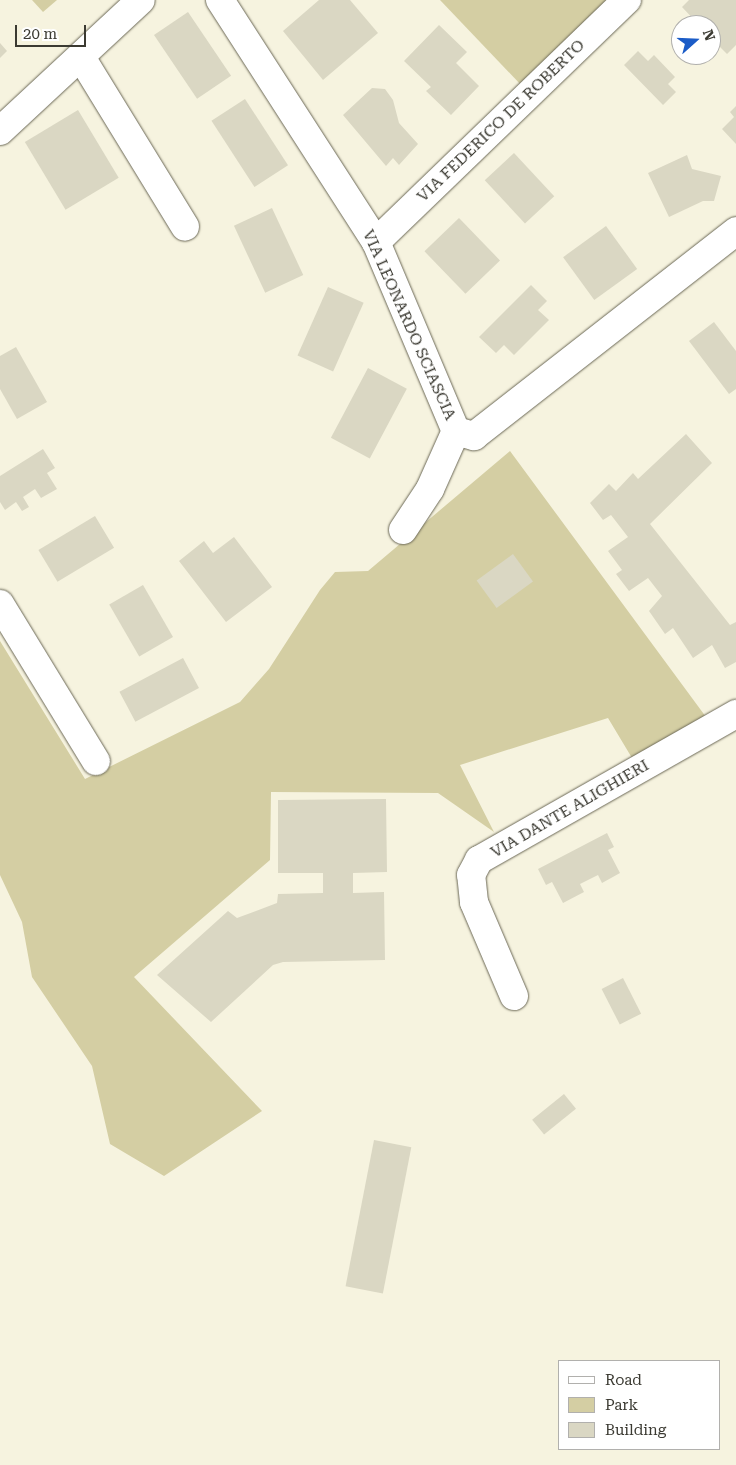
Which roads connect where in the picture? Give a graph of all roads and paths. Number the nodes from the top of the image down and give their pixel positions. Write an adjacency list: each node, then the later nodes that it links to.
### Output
1 (141, 0): 4 (street)
2 (220, 0): 8 (street, VIA LEONARDO SCIASCIA)
3 (627, 0): 8 (street, VIA FEDERICO DE ROBERTO)
4 (81, 57): 5 (street); 6 (street)
5 (0, 131)
6 (185, 227)
7 (736, 232): 9 (street, VIA LEONARDO SCIASCIA)
8 (376, 242): 9 (street, VIA LEONARDO SCIASCIA)
9 (456, 431): 10 (street)
10 (403, 530)
11 (0, 604): 13 (street)
12 (736, 714): 14 (street, VIA DANTE ALIGHIERI)
13 (96, 761)
14 (514, 996)

